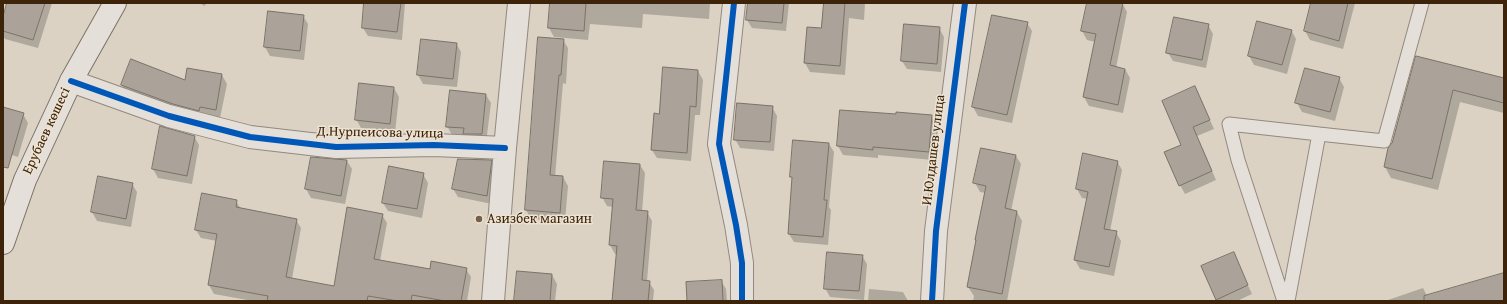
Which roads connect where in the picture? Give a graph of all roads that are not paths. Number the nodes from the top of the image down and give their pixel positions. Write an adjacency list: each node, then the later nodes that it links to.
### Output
1 (115, 3): 6 (street, Ерубаев көшесі)
2 (519, 3): 8 (street)
3 (734, 3): 11 (street)
4 (965, 3): 12 (street, И.Юлдашев улица)
5 (1422, 3): 7 (lane)
6 (71, 81): 8 (street, Д.Нурпеисова улица); 9 (street, Ерубаев көшесі)
7 (1319, 134): 13 (lane); 14 (lane)
8 (505, 148): 10 (street)
9 (3, 243)
10 (493, 301)
11 (742, 301)
12 (932, 301)
13 (1284, 301)
14 (1288, 301)

